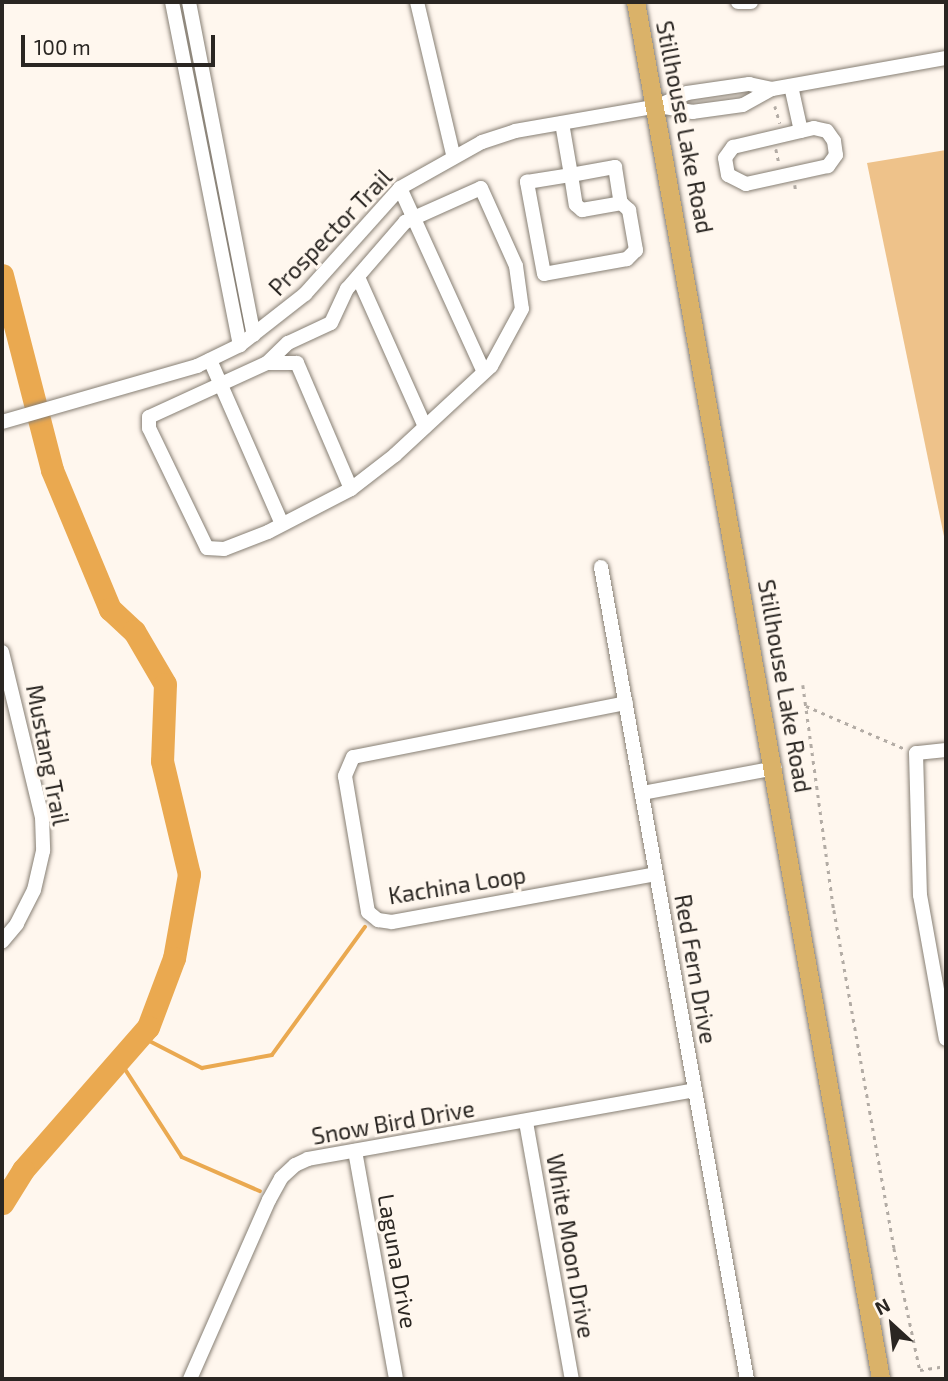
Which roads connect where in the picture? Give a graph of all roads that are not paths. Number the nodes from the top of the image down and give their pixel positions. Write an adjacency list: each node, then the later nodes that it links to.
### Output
1 (172, 2): 19 (street)
2 (189, 2): 18 (street)
3 (417, 2): 12 (street)
4 (636, 2): 9 (main road, Stillhouse Lake Road)
5 (738, 2): 6 (street)
6 (751, 2)
7 (946, 58): 8 (street, Prospector Trail)
8 (791, 86): 9 (street, Prospector Trail); 11 (street)
9 (657, 106): 10 (street, Prospector Trail); 32 (main road, Stillhouse Lake Road)
10 (562, 123): 12 (street, Prospector Trail); 13 (street)
11 (801, 131): 11 (street)
12 (453, 154): 14 (street, Prospector Trail)
13 (571, 174): 15 (street); 15 (street); 15 (street)
14 (400, 188): 16 (street); 18 (street, Prospector Trail)
15 (621, 204)
16 (416, 215): 17 (street); 22 (street); 22 (street)
17 (358, 277): 21 (street); 25 (street)
18 (254, 335): 19 (street, Prospector Trail)
19 (240, 345): 20 (street, Prospector Trail)
20 (210, 360): 23 (street); 24 (street, Prospector Trail)
21 (267, 363): 23 (street); 26 (street)
22 (484, 372): 25 (street)
23 (222, 386): 27 (street); 27 (street)
24 (4, 421)
25 (425, 427): 26 (street)
26 (351, 489): 27 (street)
27 (281, 522)
28 (601, 567): 30 (street, Red Fern Drive)
29 (2, 652): 35 (street, Mustang Trail)
30 (626, 703): 33 (street, Red Fern Drive); 34 (street, Kachina Loop)
31 (946, 751): 36 (street)
32 (775, 768): 33 (street); 44 (main road, Stillhouse Lake Road)
33 (642, 793): 34 (street, Red Fern Drive)
34 (656, 874): 37 (street, Red Fern Drive)
35 (2, 942)
36 (946, 1039)
37 (695, 1090): 38 (street, Snow Bird Drive); 43 (street, Red Fern Drive)
38 (526, 1122): 39 (street, Snow Bird Drive); 42 (street, White Moon Drive)
39 (355, 1151): 40 (street, Snow Bird Drive); 41 (street, Laguna Drive)
40 (190, 1379)
41 (396, 1379)
42 (572, 1379)
43 (747, 1379)
44 (881, 1379)

